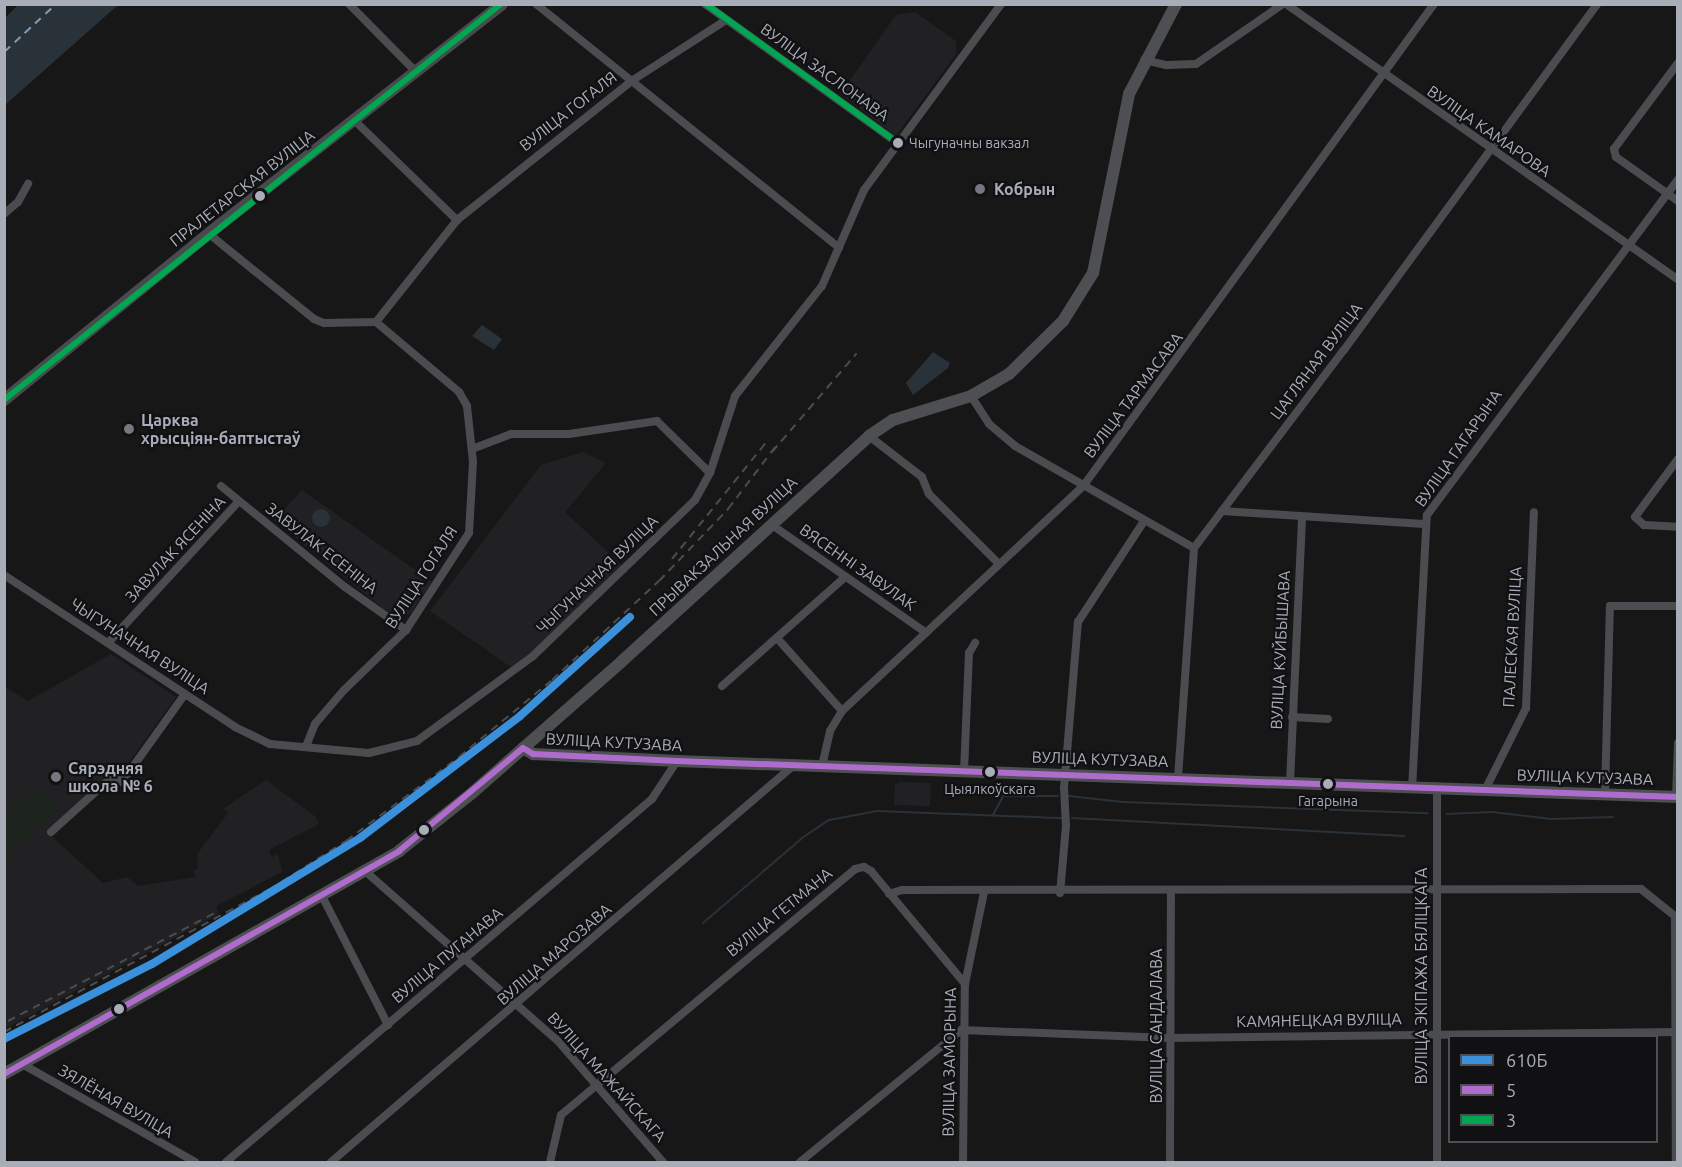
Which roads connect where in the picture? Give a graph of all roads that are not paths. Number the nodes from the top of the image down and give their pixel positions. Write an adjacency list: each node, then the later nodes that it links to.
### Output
1 (349, 4): 13 (street)
2 (502, 4): 13 (main road, ПРАЛЕТАРСКАЯ ВУЛІЦА)
3 (536, 4): 15 (street, ВУЛІЦА ГОГАЛЯ)
4 (705, 4): 10 (street, ВУЛІЦА ЗАСЛОНАВА)
5 (1001, 4): 17 (street, ЧЫГУНАЧНАЯ ВУЛІЦА)
6 (1176, 4): 11 (main road, ПРЫВАКЗАЛЬНАЯ ВУЛІЦА)
7 (1284, 4): 11 (street); 14 (street, ВУЛІЦА КАМАРОВА)
8 (1434, 4): 14 (street, ВУЛІЦА ТАРМАСАВА)
9 (1597, 4): 18 (street, ЦАГЛЯНАЯ ВУЛІЦА)
10 (726, 20): 15 (street, ВУЛІЦА ГОГАЛЯ); 17 (street, ВУЛІЦА ЗАСЛОНАВА)
11 (1144, 60): 30 (main road, ПРЫВАКЗАЛЬНАЯ ВУЛІЦА)
12 (1677, 63): 21 (street)
13 (416, 72): 16 (main road, ПРАЛЕТАРСКАЯ ВУЛІЦА)
14 (1382, 73): 18 (street, ВУЛІЦА КАМАРОВА); 36 (street, ВУЛІЦА ТАРМАСАВА)
15 (633, 80): 24 (street, ВУЛІЦА ГОГАЛЯ); 27 (street, ВУЛІЦА ГОГАЛЯ)
16 (354, 120): 24 (street); 25 (main road, ПРАЛЕТАРСКАЯ ВУЛІЦА)
17 (898, 143): 27 (street, ЧЫГУНАЧНАЯ ВУЛІЦА)
18 (1490, 150): 26 (street, ВУЛІЦА КАМАРОВА); 39 (street, ЦАГЛЯНАЯ ВУЛІЦА)
19 (1677, 179): 21 (street, ВУЛІЦА ГАГАРЫНА)
20 (28, 184): 23 (street)
21 (1667, 194): 22 (street); 26 (street, ВУЛІЦА ГАГАРЫНА)
22 (1677, 201)
23 (4, 214)
24 (457, 220): 29 (street, ВУЛІЦА ГОГАЛЯ)
25 (209, 234): 29 (street); 31 (main road, ПРАЛЕТАРСКАЯ ВУЛІЦА)
26 (1627, 244): 28 (street, ВУЛІЦА КАМАРОВА); 43 (street, ВУЛІЦА ГАГАРЫНА)
27 (839, 248): 35 (street, ЧЫГУНАЧНАЯ ВУЛІЦА)
28 (1677, 279)
29 (376, 322): 33 (street, ВУЛІЦА ГОГАЛЯ)
30 (971, 396): 32 (main road, ПРЫВАКЗАЛЬНАЯ ВУЛІЦА); 36 (street)
31 (4, 400)
32 (869, 436): 44 (main road, ПРЫВАКЗАЛЬНАЯ ВУЛІЦА); 47 (street)
33 (472, 449): 35 (street); 51 (street, ВУЛІЦА ГОГАЛЯ)
34 (1677, 459): 45 (street)
35 (710, 473): 62 (street, ЧЫГУНАЧНАЯ ВУЛІЦА)
36 (1084, 485): 42 (street); 47 (street, ВУЛІЦА ТАРМАСАВА)
37 (221, 486): 38 (street, ЗАВУЛАК ЕСЕНІНА)
38 (239, 501): 51 (street, ЗАВУЛАК ЕСЕНІНА); 54 (street, ЗАВУЛАК ЯСЕНІНА)
39 (1222, 511): 41 (street); 46 (street, ЦАГЛЯНАЯ ВУЛІЦА)
40 (1534, 512): 73 (street, ПАЛЕСКАЯ ВУЛІЦА)
41 (1302, 518): 43 (street); 59 (street, ВУЛІЦА КУЙБЫШАВА)
42 (1144, 521): 46 (street); 68 (street)
43 (1424, 524): 71 (street, ВУЛІЦА ГАГАРЫНА)
44 (772, 525): 49 (street, ВЯСЕННІ ЗАВУЛАК); 63 (main road, ПРЫВАКЗАЛЬНАЯ ВУЛІЦА)
45 (1677, 527)
46 (1194, 548): 69 (street)
47 (999, 564): 52 (street, ВУЛІЦА ТАРМАСАВА)
48 (4, 575): 54 (street, ЧЫГУНАЧНАЯ ВУЛІЦА)
49 (845, 577): 52 (street, ВЯСЕННІ ЗАВУЛАК); 53 (street)
50 (1677, 606): 74 (street)
51 (406, 630): 62 (street, ВУЛІЦА ГОГАЛЯ)
52 (926, 633): 58 (street, ВУЛІЦА ТАРМАСАВА)
53 (777, 638): 56 (street); 58 (street)
54 (108, 643): 57 (street, ЧЫГУНАЧНАЯ ВУЛІЦА)
55 (975, 643): 67 (street)
56 (722, 686)
57 (185, 694): 62 (street, ЧЫГУНАЧНАЯ ВУЛІЦА); 76 (street)
58 (842, 711): 66 (street, ВУЛІЦА ТАРМАСАВА)
59 (1292, 717): 60 (street); 70 (street, ВУЛІЦА КУЙБЫШАВА)
60 (1328, 719)
61 (1677, 743): 75 (street)
62 (306, 746)
63 (523, 748): 64 (main road, ВУЛІЦА КУТУЗАВА); 77 (main road, ПРЫВАКЗАЛЬНАЯ ВУЛІЦА)
64 (677, 761): 65 (main road, ВУЛІЦА КУТУЗАВА); 84 (street, ВУЛІЦА ПУГАНАВА)
65 (794, 765): 66 (main road, ВУЛІЦА КУТУЗАВА); 86 (street, ВУЛІЦА МАРОЗАВА)
66 (822, 766): 67 (main road, ВУЛІЦА КУТУЗАВА)
67 (964, 772): 68 (main road, ВУЛІЦА КУТУЗАВА)
68 (1067, 775): 69 (main road, ВУЛІЦА КУТУЗАВА); 81 (street)
69 (1178, 778): 70 (main road, ВУЛІЦА КУТУЗАВА)
70 (1290, 783): 71 (main road, ВУЛІЦА КУТУЗАВА)
71 (1412, 789): 72 (main road, ВУЛІЦА КУТУЗАВА)
72 (1437, 790): 73 (main road, ВУЛІЦА КУТУЗАВА); 78 (street, ВУЛІЦА ЭКІПАЖА БЯЛІЦКАГА)
73 (1485, 790): 74 (main road, ВУЛІЦА КУТУЗАВА)
74 (1605, 794): 75 (main road, ВУЛІЦА КУТУЗАВА)
75 (1677, 797)
76 (51, 832)
77 (365, 871): 83 (main road, ПРЫВАКЗАЛЬНАЯ ВУЛІЦА); 84 (street, ВУЛІЦА МАЖАЙСКАГА)
78 (1436, 889): 79 (street); 89 (street); 90 (street, ВУЛІЦА ЭКІПАЖА БЯЛІЦКАГА)
79 (1171, 890): 81 (street); 91 (street, ВУЛІЦА САНДАЛАВА)
80 (984, 892): 81 (street); 82 (street); 85 (street, ВУЛІЦА ЗАМОРЫНА)
81 (1060, 892)
82 (889, 894): 85 (street, ВУЛІЦА ГЕТМАНА); 94 (street, ВУЛІЦА ГЕТМАНА)
83 (322, 896): 87 (street); 92 (main road, ПРЫВАКЗАЛЬНАЯ ВУЛІЦА)
84 (466, 960): 86 (street, ВУЛІЦА МАЖАЙСКАГА); 87 (street, ВУЛІЦА ПУГАНАВА)
85 (965, 984): 88 (street, ВУЛІЦА ЗАМОРЫНА)
86 (519, 1005): 94 (street, ВУЛІЦА МАЖАЙСКАГА); 97 (street, ВУЛІЦА МАРОЗАВА)
87 (388, 1025): 96 (street, ВУЛІЦА ПУГАНАВА)
88 (962, 1030): 91 (street, КАМЯНЕЦКАЯ ВУЛІЦА); 100 (street); 101 (street, ВУЛІЦА ЗАМОРЫНА)
89 (1677, 1032): 90 (street, КАМЯНЕЦКАЯ ВУЛІЦА); 104 (street)
90 (1436, 1034): 91 (street, КАМЯНЕЦКАЯ ВУЛІЦА); 103 (street, ВУЛІЦА ЭКІПАЖА БЯЛІЦКАГА)
91 (1170, 1038): 102 (street, ВУЛІЦА САНДАЛАВА)
92 (22, 1064): 93 (main road, ПРЫВАКЗАЛЬНАЯ ВУЛІЦА); 95 (street, ЗЯЛЁНАЯ ВУЛІЦА)
93 (4, 1074)
94 (596, 1084): 98 (street, ВУЛІЦА ГЕТМАНА); 99 (street, ВУЛІЦА МАЖАЙСКАГА)
95 (195, 1162)
96 (226, 1162)
97 (331, 1162)
98 (550, 1162)
99 (663, 1162)
100 (800, 1162)
101 (963, 1162)
102 (1170, 1162)
103 (1437, 1162)
104 (1676, 1162)

